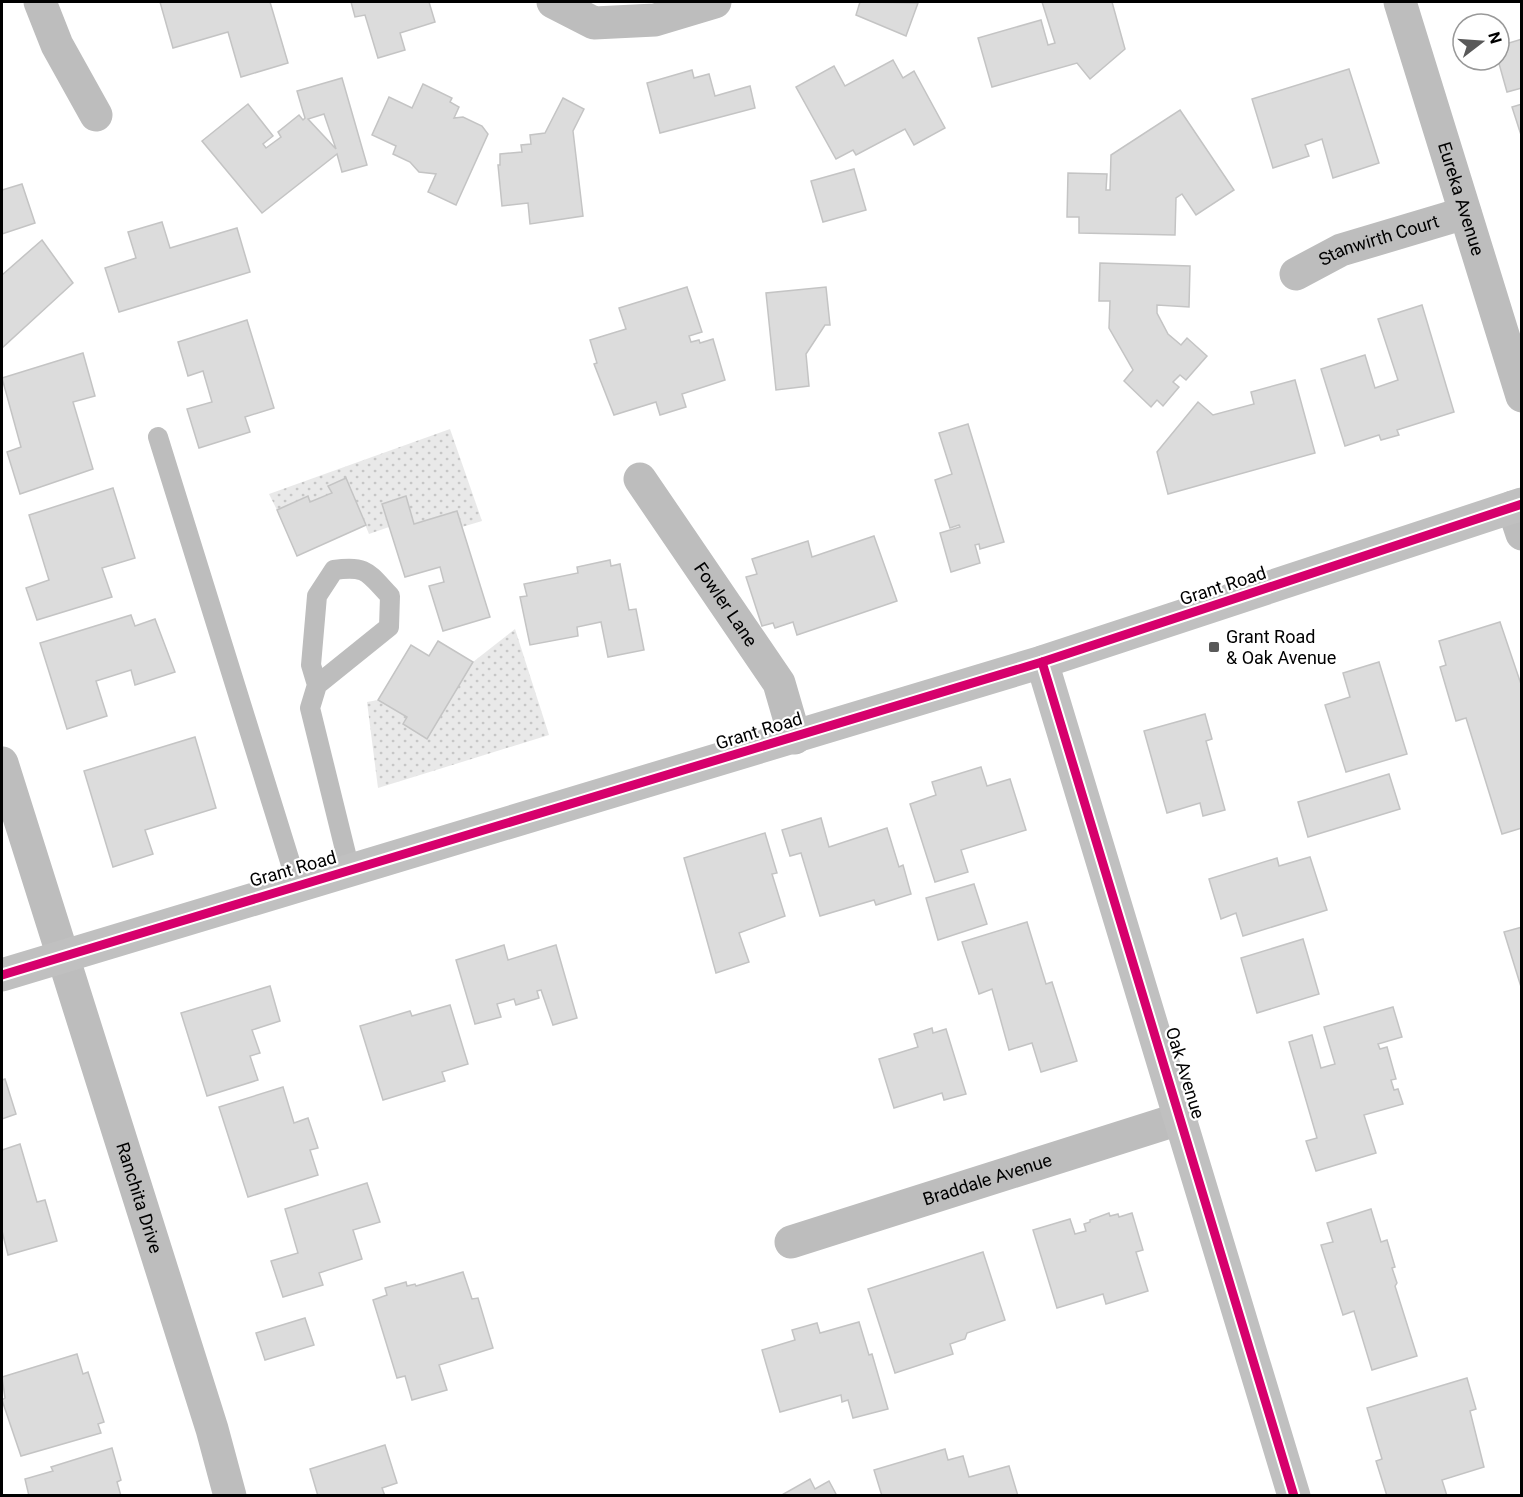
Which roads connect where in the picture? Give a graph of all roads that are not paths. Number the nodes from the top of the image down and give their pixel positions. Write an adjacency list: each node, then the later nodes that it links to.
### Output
1 (40, 2): 5 (street)
2 (553, 2): 3 (street)
3 (715, 2)
4 (1400, 2): 6 (street, Eureka Avenue)
5 (96, 115)
6 (1465, 213): 7 (street, Stanwirth Court); 8 (street, Eureka Avenue)
7 (1296, 274)
8 (1521, 396)
9 (158, 437): 17 (lane)
10 (640, 479): 14 (street, Fowler Lane)
11 (1519, 515): 12 (main road, Grant Road)
12 (1042, 662): 14 (main road, Grant Road); 20 (main road, Oak Avenue)
13 (317, 685): 13 (lane); 16 (lane)
14 (795, 738): 16 (main road, Grant Road)
15 (2, 763): 18 (street, Ranchita Drive)
16 (350, 870): 17 (main road, Grant Road)
17 (297, 884): 18 (main road, Grant Road)
18 (63, 955): 19 (main road, Grant Road); 22 (street, Ranchita Drive)
19 (2, 975)
20 (1182, 1118): 21 (street, Braddale Avenue); 23 (main road, Oak Avenue)
21 (791, 1242)
22 (230, 1496)
23 (1294, 1496)

